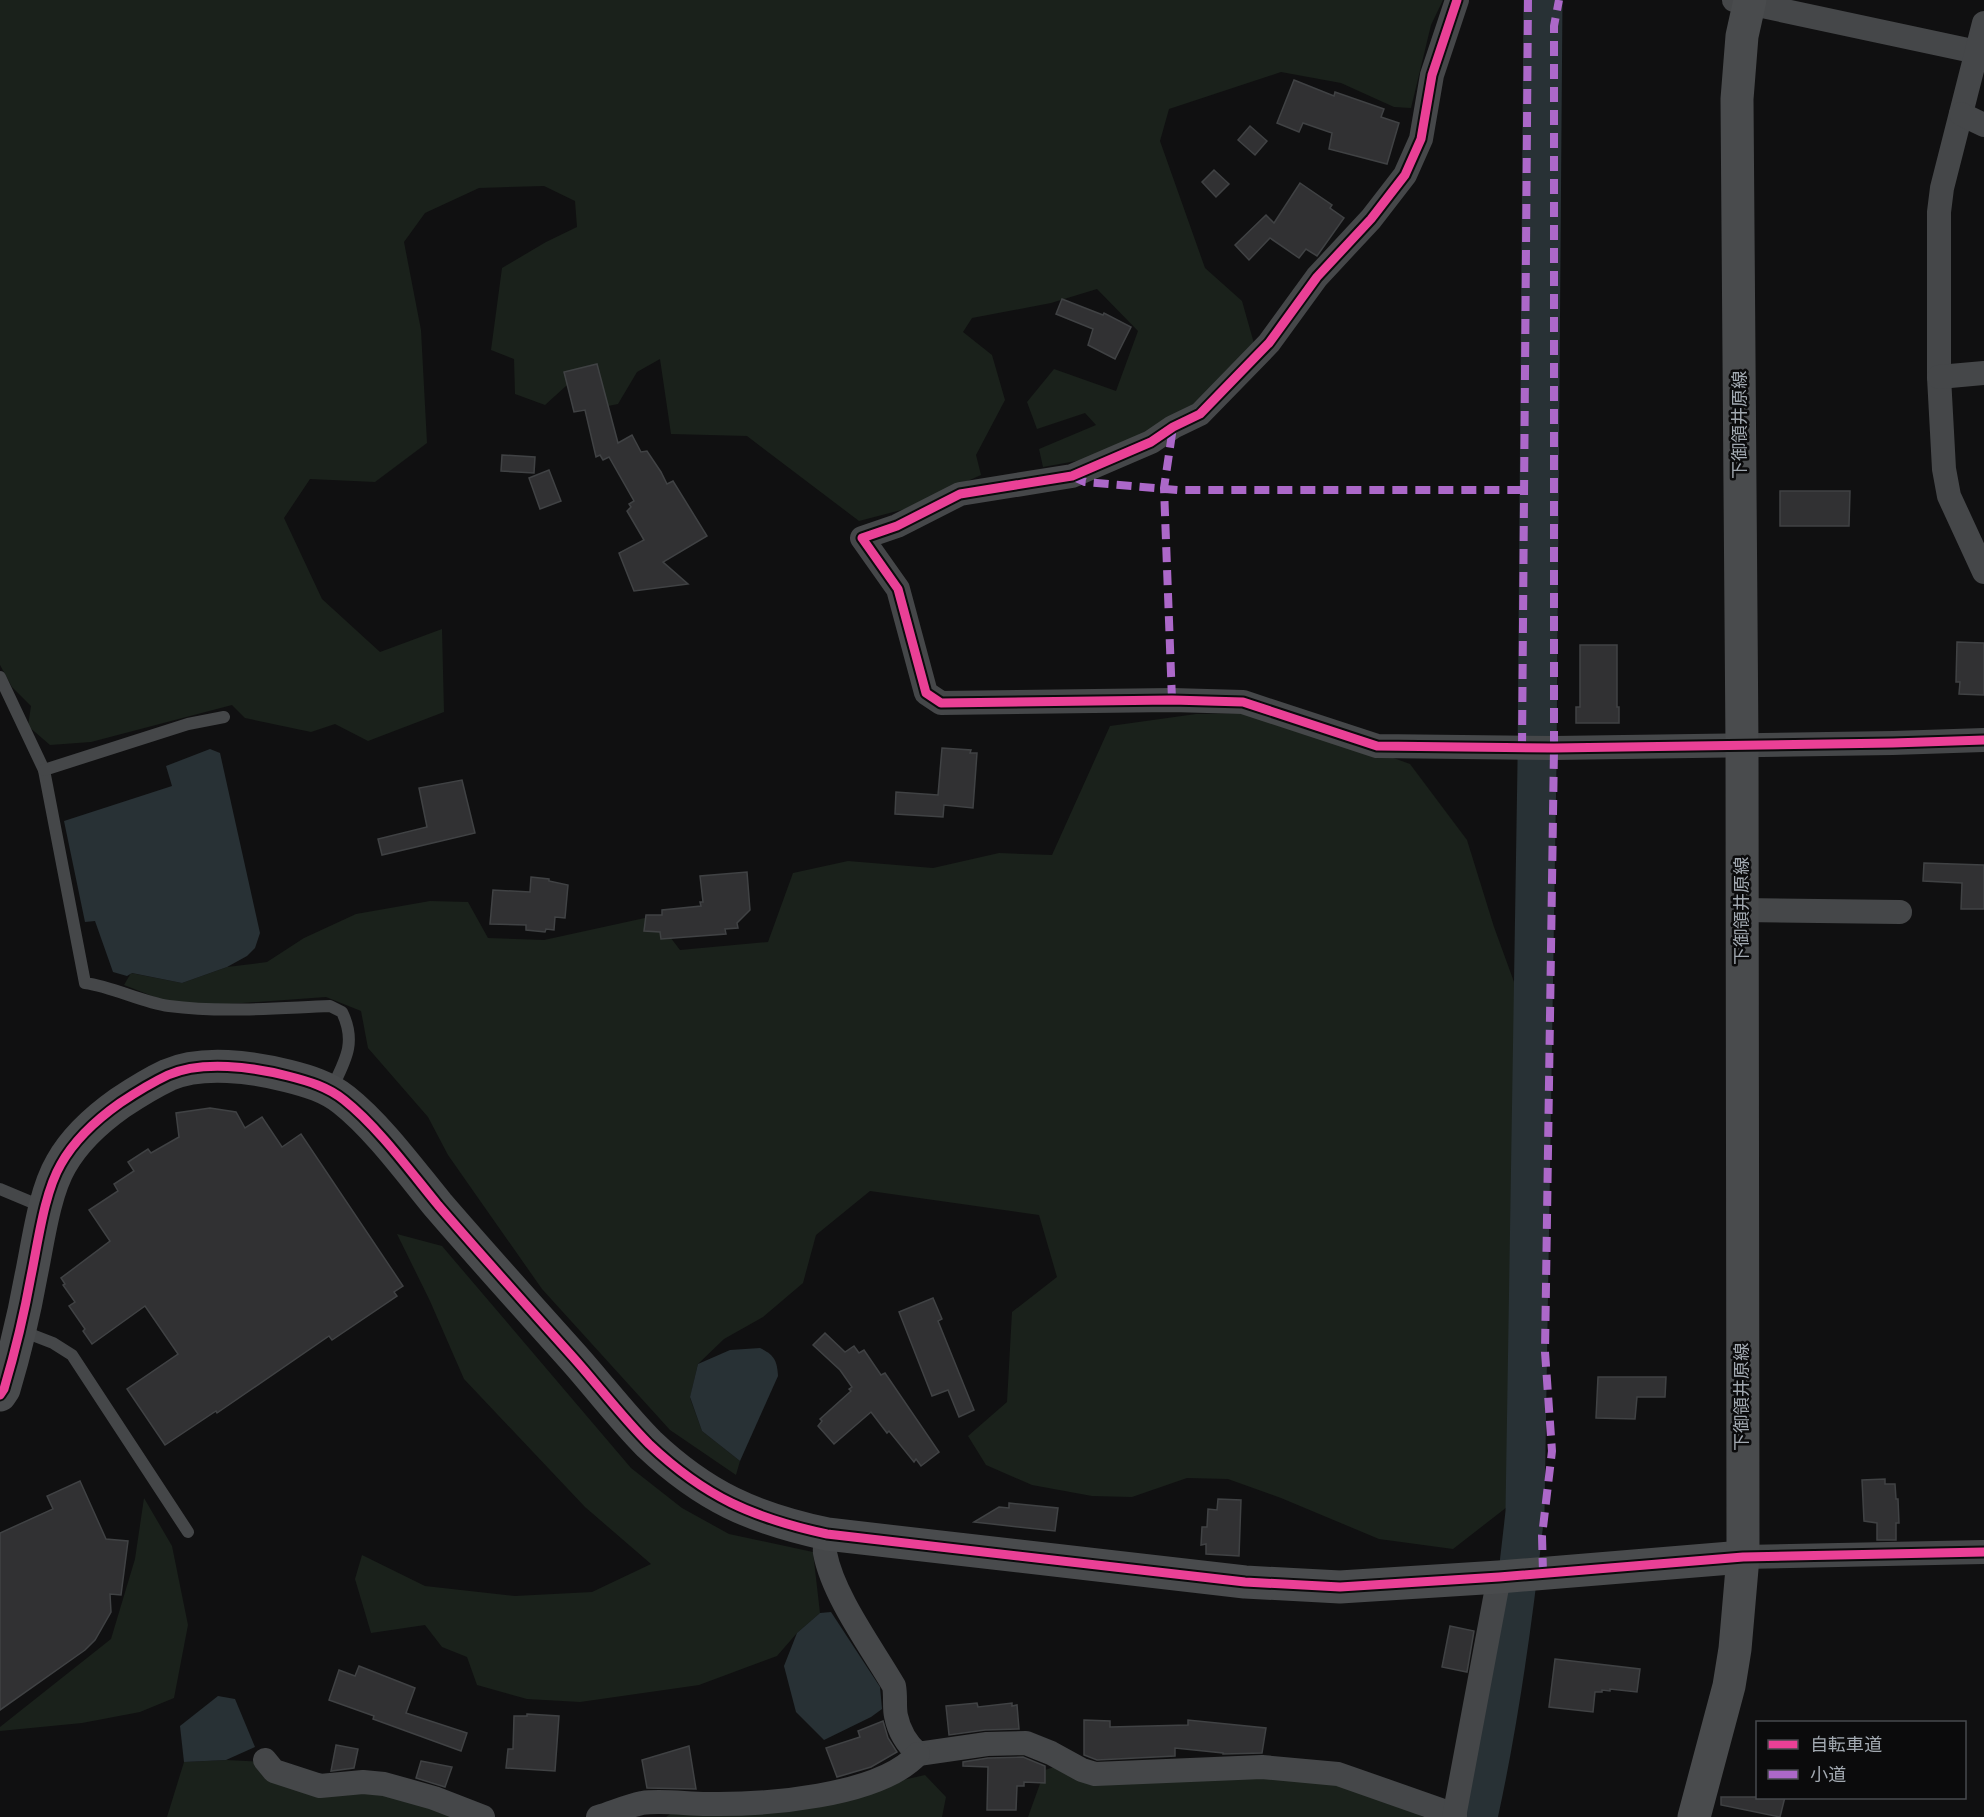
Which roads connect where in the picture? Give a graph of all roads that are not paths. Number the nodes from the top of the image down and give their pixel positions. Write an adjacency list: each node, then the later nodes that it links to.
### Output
1 (1457, 0): 13 (street)
2 (1745, 1): 4 (street); 13 (street, 下御領井原線)
3 (1984, 22): 4 (street)
4 (1977, 52): 5 (street)
5 (1961, 114): 6 (street); 8 (street)
6 (1984, 125)
7 (1984, 373): 8 (street)
8 (1939, 376): 9 (street)
9 (1984, 572)
10 (0, 676): 14 (lane)
11 (224, 717): 14 (lane)
12 (1984, 740): 13 (street)
13 (1742, 746): 15 (street, 下御領井原線)
14 (44, 770): 17 (lane)
15 (1742, 910): 16 (street); 25 (street, 下御領井原線)
16 (1899, 912)
17 (330, 1091): 19 (street); 23 (street)
18 (0, 1189): 19 (lane)
19 (45, 1207): 20 (street)
20 (21, 1331): 21 (street); 22 (lane)
21 (0, 1395)
22 (188, 1532)
23 (826, 1534): 26 (street); 27 (street)
24 (1984, 1552): 25 (street)
25 (1743, 1557): 26 (street); 32 (street, 下御領井原線)
26 (1506, 1577): 29 (street)
27 (918, 1754): 29 (street); 31 (street)
28 (265, 1760): 30 (street)
29 (1455, 1816)
30 (483, 1817)
31 (598, 1817)
32 (1695, 1817)

